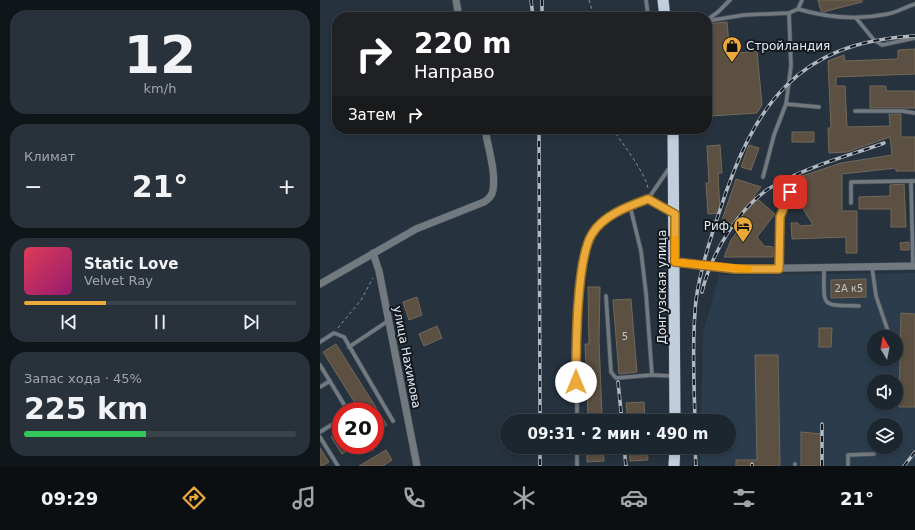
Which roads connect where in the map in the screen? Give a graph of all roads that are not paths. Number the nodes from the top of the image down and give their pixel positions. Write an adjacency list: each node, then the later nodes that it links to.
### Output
1 (456, 0): 8 (street)
2 (646, 0): 9 (lane)
3 (663, 0): 10 (highway)
4 (730, 0): 12 (lane)
5 (802, 0): 7 (lane)
6 (915, 4): 13 (lane)
7 (798, 9): 11 (lane); 13 (lane)
8 (458, 12)
9 (648, 12)
10 (664, 12)
11 (789, 13): 14 (lane); 16 (lane)
12 (712, 16)
13 (856, 18): 15 (lane)
14 (712, 19)
15 (915, 38)
16 (786, 104): 17 (lane); 23 (lane)
17 (819, 107)
18 (855, 111): 19 (lane)
19 (915, 114)
20 (486, 134): 31 (street)
21 (673, 134): 22 (highway, Донгузская улица)
22 (674, 161): 26 (lane); 29 (highway, Донгузская улица)
23 (763, 177)
24 (913, 181): 27 (lane); 30 (lane)
25 (790, 192): 35 (lane)
26 (648, 199): 28 (lane); 29 (lane)
27 (851, 203)
28 (630, 206): 45 (lane); 50 (lane)
29 (675, 214): 32 (highway, Донгузская улица)
30 (914, 232): 33 (lane)
31 (373, 253): 37 (street); 40 (street, улица Нахимова)
32 (675, 262): 35 (street); 46 (highway, Донгузская улица)
33 (914, 266): 34 (street)
34 (872, 267): 36 (street); 41 (lane)
35 (779, 269): 36 (street)
36 (824, 269): 39 (lane)
37 (320, 284)
38 (606, 296): 45 (lane)
39 (859, 306)
40 (389, 321): 43 (lane); 60 (street, улица Нахимова)
41 (888, 330)
42 (320, 342): 43 (lane)
43 (349, 346): 52 (lane)
44 (320, 365): 47 (lane)
45 (652, 375): 46 (lane)
46 (675, 376): 51 (highway, Донгузская улица)
47 (330, 381): 48 (lane); 49 (lane)
48 (320, 387)
49 (343, 402)
50 (577, 414)
51 (675, 414)
52 (393, 421)
53 (332, 425): 54 (lane)
54 (320, 432)
55 (320, 437): 59 (lane)
56 (577, 454): 61 (lane)
57 (675, 454): 62 (highway)
58 (874, 454): 63 (lane)
59 (338, 466)
60 (417, 466)
61 (577, 466)
62 (674, 466)
63 (848, 466)

